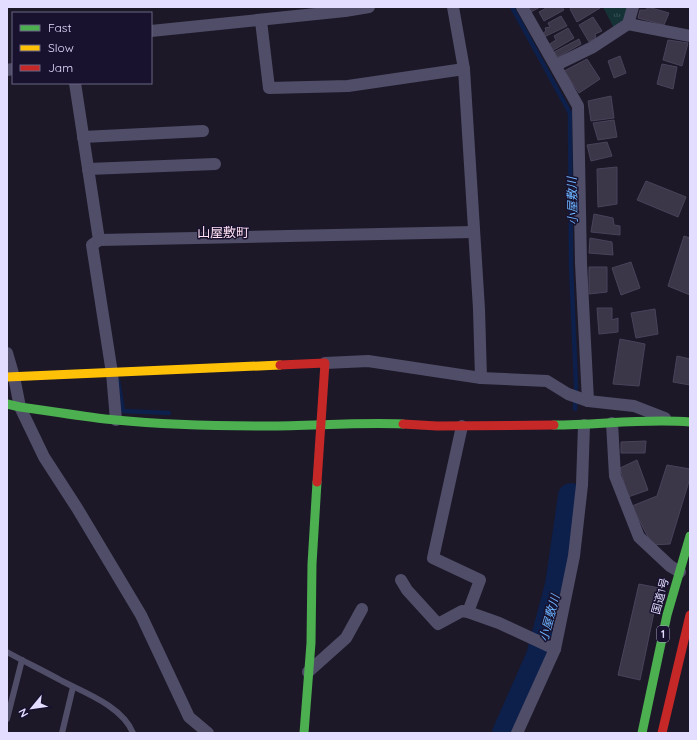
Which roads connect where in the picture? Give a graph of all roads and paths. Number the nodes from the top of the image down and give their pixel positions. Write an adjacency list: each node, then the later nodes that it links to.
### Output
1 (369, 7): 5 (street)
2 (453, 7): 10 (street)
3 (522, 7): 9 (street)
4 (633, 7): 6 (street)
5 (261, 21): 7 (street); 10 (street)
6 (628, 24): 8 (street); 9 (street)
7 (152, 31)
8 (690, 36)
9 (556, 65): 23 (street)
10 (464, 69): 16 (street)
11 (75, 84): 13 (street)
12 (203, 131): 13 (street)
13 (83, 137): 15 (street)
14 (214, 164): 15 (street)
15 (88, 169): 17 (street)
16 (473, 232): 17 (street); 22 (street)
17 (99, 240): 20 (street)
18 (7, 353): 21 (street)
19 (325, 363): 20 (main road); 22 (street); 31 (main road)
20 (112, 373): 21 (main road); 26 (street)
21 (11, 377): 25 (street)
22 (481, 378): 23 (street)
23 (584, 399): 27 (street)
24 (7, 404): 25 (main road)
25 (20, 407): 26 (main road); 48 (street)
26 (116, 420): 31 (main road)
27 (670, 420): 28 (main road); 29 (main road)
28 (690, 422)
29 (612, 423): 30 (main road); 34 (street)
30 (584, 425): 32 (main road); 39 (street)
31 (320, 426): 32 (main road); 42 (main road)
32 (462, 426): 37 (street)
33 (690, 536): 34 (main road, 国道1号 / 1)
34 (680, 572): 51 (main road, 国道1号 / 1)
35 (401, 580): 37 (street)
36 (362, 609): 42 (street)
37 (468, 612): 39 (street)
38 (690, 615): 52 (main road, 1)
39 (547, 645): 50 (street)
40 (7, 652): 41 (lane)
41 (22, 660): 43 (lane); 44 (lane)
42 (308, 672): 49 (main road)
43 (73, 687): 46 (lane); 47 (lane)
44 (9, 705): 45 (lane)
45 (7, 718)
46 (62, 733)
47 (133, 733)
48 (208, 733)
49 (304, 733)
50 (517, 733)
51 (642, 733)
52 (662, 733)

